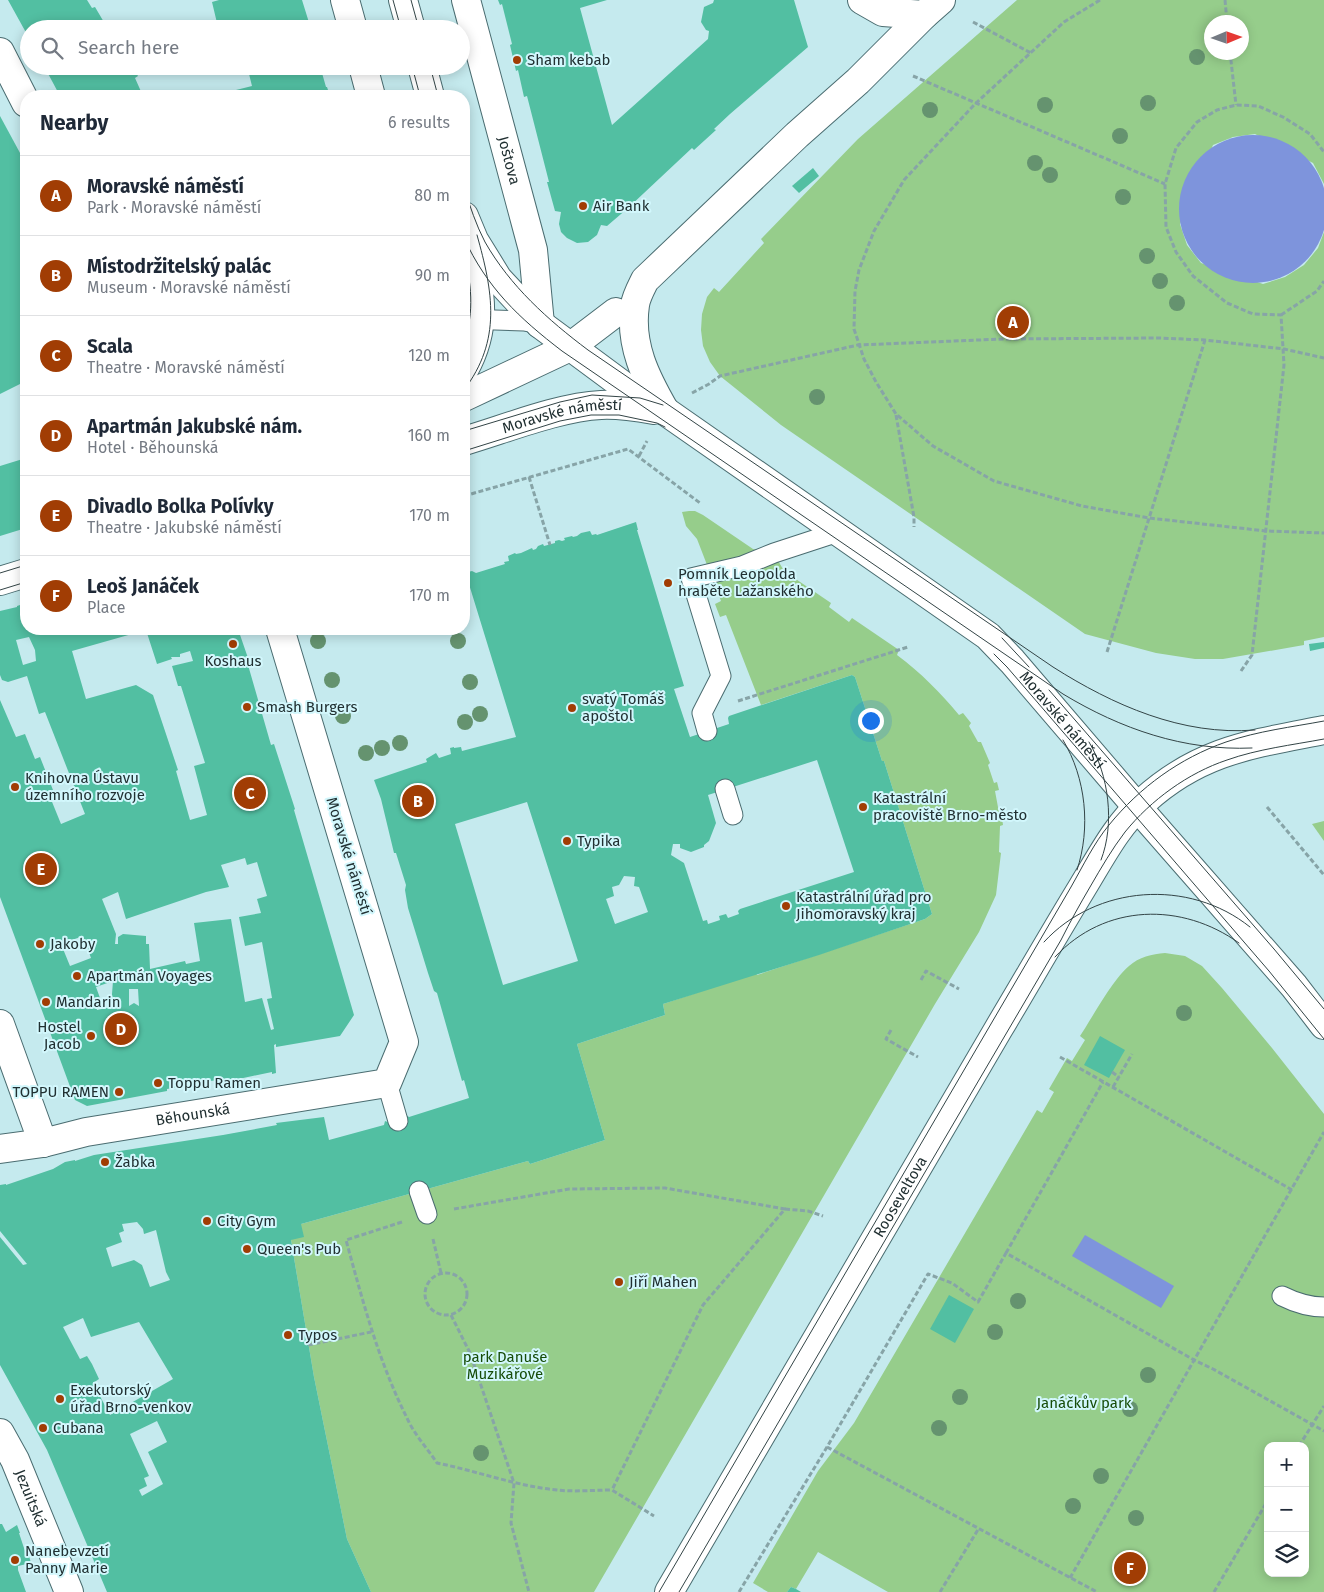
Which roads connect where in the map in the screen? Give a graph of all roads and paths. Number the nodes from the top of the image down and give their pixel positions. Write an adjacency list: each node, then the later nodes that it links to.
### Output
1 (345, 0): 9 (street)
2 (403, 0): 10 (street)
3 (466, 0): 32 (street, Joštova)
4 (862, 0): 7 (street)
5 (1100, 0): 13 (path)
6 (1225, 0): 8 (path)
7 (933, 7): 27 (street, Moravské náměstí)
8 (1226, 15)
9 (351, 20)
10 (409, 20)
11 (973, 22): 13 (path)
12 (0, 52): 20 (street)
13 (1031, 53): 21 (path)
14 (1231, 60): 22 (path)
15 (365, 75): 18 (street)
16 (424, 75): 19 (street)
17 (913, 76): 21 (path)
18 (369, 90)
19 (428, 90)
20 (20, 91)
21 (975, 104): 24 (path); 34 (path)
22 (1236, 104): 23 (path); 24 (path)
23 (1324, 152)
24 (1165, 184): 31 (path)
25 (470, 230): 32 (street)
26 (470, 247): 29 (street)
27 (645, 280): 30 (lane, Moravské náměstí); 41 (street, Moravské náměstí)
28 (1324, 281): 31 (path)
29 (472, 311): 32 (street); 37 (street)
30 (616, 312): 35 (street, Moravské náměstí)
31 (1281, 315): 36 (path)
32 (540, 324): 35 (street)
33 (1205, 340): 34 (path); 36 (path); 47 (path)
34 (858, 345): 39 (path); 42 (path)
35 (570, 347): 40 (street, Moravské náměstí); 41 (street, Moravské náměstí)
36 (1284, 349): 38 (path); 50 (path)
37 (470, 356)
38 (1324, 358)
39 (709, 384)
40 (470, 394)
41 (665, 411): 43 (street, Moravské náměstí); 49 (street, Moravské náměstí)
42 (896, 414): 47 (path); 48 (path)
43 (470, 439)
44 (529, 477): 45 (path); 46 (path); 52 (path)
45 (470, 494)
46 (700, 502)
47 (1149, 518): 50 (path); 57 (path)
48 (914, 527)
49 (834, 528): 59 (lane); 63 (street, Moravské náměstí)
50 (1266, 531): 51 (path); 58 (path)
51 (1324, 533)
52 (550, 544)
53 (20, 575): 54 (street)
54 (0, 581)
55 (282, 635): 77 (street, Moravské náměstí)
56 (908, 647): 59 (path)
57 (1107, 652)
58 (1241, 671)
59 (702, 713): 61 (lane)
60 (1324, 730): 63 (street)
61 (707, 732)
62 (725, 789): 65 (lane)
63 (1138, 807): 70 (street, Moravské náměstí); 112 (street, Rooseveltova)
64 (1267, 807): 66 (path)
65 (733, 815)
66 (1324, 875)
67 (921, 980): 68 (path)
68 (959, 989)
69 (0, 1024): 82 (street)
70 (1324, 1025)
71 (891, 1030): 73 (path)
72 (1132, 1054): 76 (path)
73 (918, 1057)
74 (1060, 1057): 78 (path)
75 (1112, 1072): 76 (path)
76 (1119, 1077): 79 (path)
77 (386, 1082): 80 (lane); 82 (street, Běhounská)
78 (1103, 1082): 79 (path); 89 (path)
79 (1113, 1087): 84 (path)
80 (398, 1121)
81 (1324, 1132): 84 (path)
82 (43, 1143): 83 (street, Běhounská)
83 (0, 1149)
84 (1292, 1190): 96 (path)
85 (419, 1191): 87 (lane)
86 (785, 1209): 87 (path); 88 (path); 105 (path)
87 (427, 1214): 90 (path); 94 (path)
88 (823, 1216)
89 (1006, 1253): 96 (path); 102 (path)
90 (441, 1274): 93 (path); 93 (path)
91 (1282, 1296): 92 (lane)
92 (1324, 1306)
93 (451, 1315): 104 (path)
94 (371, 1332): 95 (path); 104 (path)
95 (308, 1345)
96 (1194, 1360): 98 (path); 109 (path)
97 (1324, 1406): 98 (path)
98 (1312, 1424): 99 (path); 101 (path)
99 (1324, 1431)
100 (0, 1433): 103 (street, Jezuitská)
101 (1301, 1442)
102 (827, 1447): 108 (path); 113 (path)
103 (7, 1463): 110 (street, Jezuitská)
104 (514, 1483): 105 (path); 111 (path)
105 (612, 1490): 107 (path)
106 (1264, 1507): 116 (path)
107 (654, 1516)
108 (979, 1528): 109 (path); 114 (path)
109 (1070, 1578): 115 (path)
110 (69, 1592)
111 (529, 1592)
112 (669, 1592)
113 (739, 1592)
114 (940, 1592)
115 (1097, 1592)
116 (1214, 1592)

